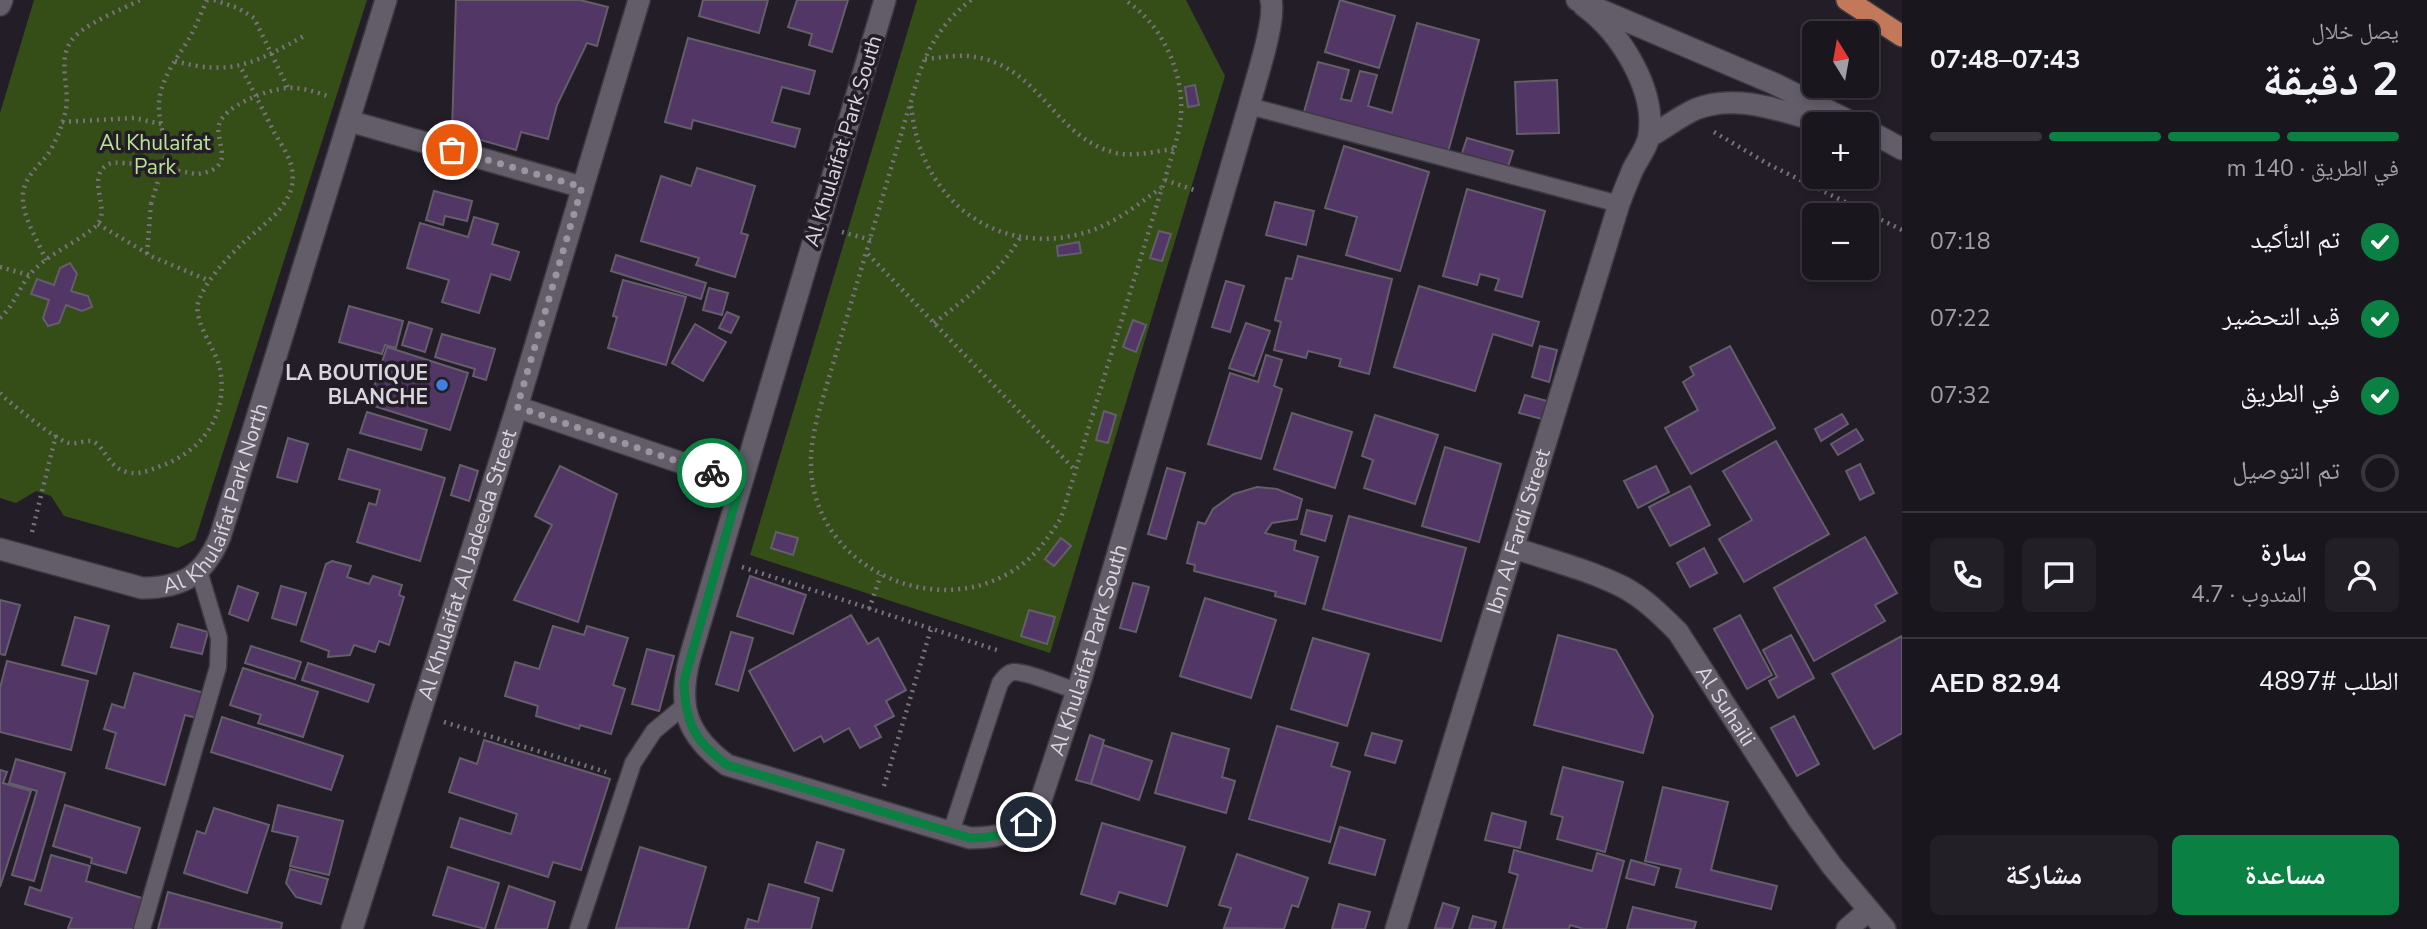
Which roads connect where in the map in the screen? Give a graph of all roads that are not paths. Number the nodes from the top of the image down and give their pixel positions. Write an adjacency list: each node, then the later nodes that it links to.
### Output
1 (2, 0): 8 (street)
2 (386, 0): 12 (street, Al Khulaifat Park North)
3 (639, 0): 17 (street, Al Khulaifat Al Jadeeda Street)
4 (885, 0): 20 (street, Al Khulaifat Park South)
5 (1271, 0): 10 (street, Al Khulaifat Park South)
6 (1576, 0): 11 (street); 14 (street)
7 (1847, 0): 9 (highway)
8 (0, 5)
9 (1902, 36)
10 (1248, 106): 18 (lane); 24 (street, Al Khulaifat Park South)
11 (1832, 112)
12 (351, 113): 17 (street); 23 (street, Al Khulaifat Park North)
13 (1802, 117): 14 (street)
14 (1650, 137): 18 (street, Ibn Al Fardi Street)
15 (1879, 138): 16 (street)
16 (1896, 145)
17 (582, 187): 19 (street, Al Khulaifat Al Jadeeda Street)
18 (1619, 204): 21 (street, Ibn Al Fardi Street)
19 (517, 407): 20 (street); 29 (street, Al Khulaifat Al Jadeeda Street)
20 (741, 482): 25 (street, Al Khulaifat Park South)
21 (1514, 548): 27 (street, Al Suhaili); 31 (street, Ibn Al Fardi Street)
22 (0, 549): 23 (street, Al Khulaifat Park North)
23 (199, 571): 28 (lane)
24 (1077, 691): 26 (street, Al Khulaifat Park South); 26 (lane)
25 (684, 706): 26 (street, Al Khulaifat Park South); 30 (lane)
26 (951, 832)
27 (1869, 910): 32 (street); 33 (street, Al Suhaili)
28 (142, 929)
29 (352, 929)
30 (578, 929)
31 (1396, 929)
32 (1847, 929)
33 (1885, 929)

